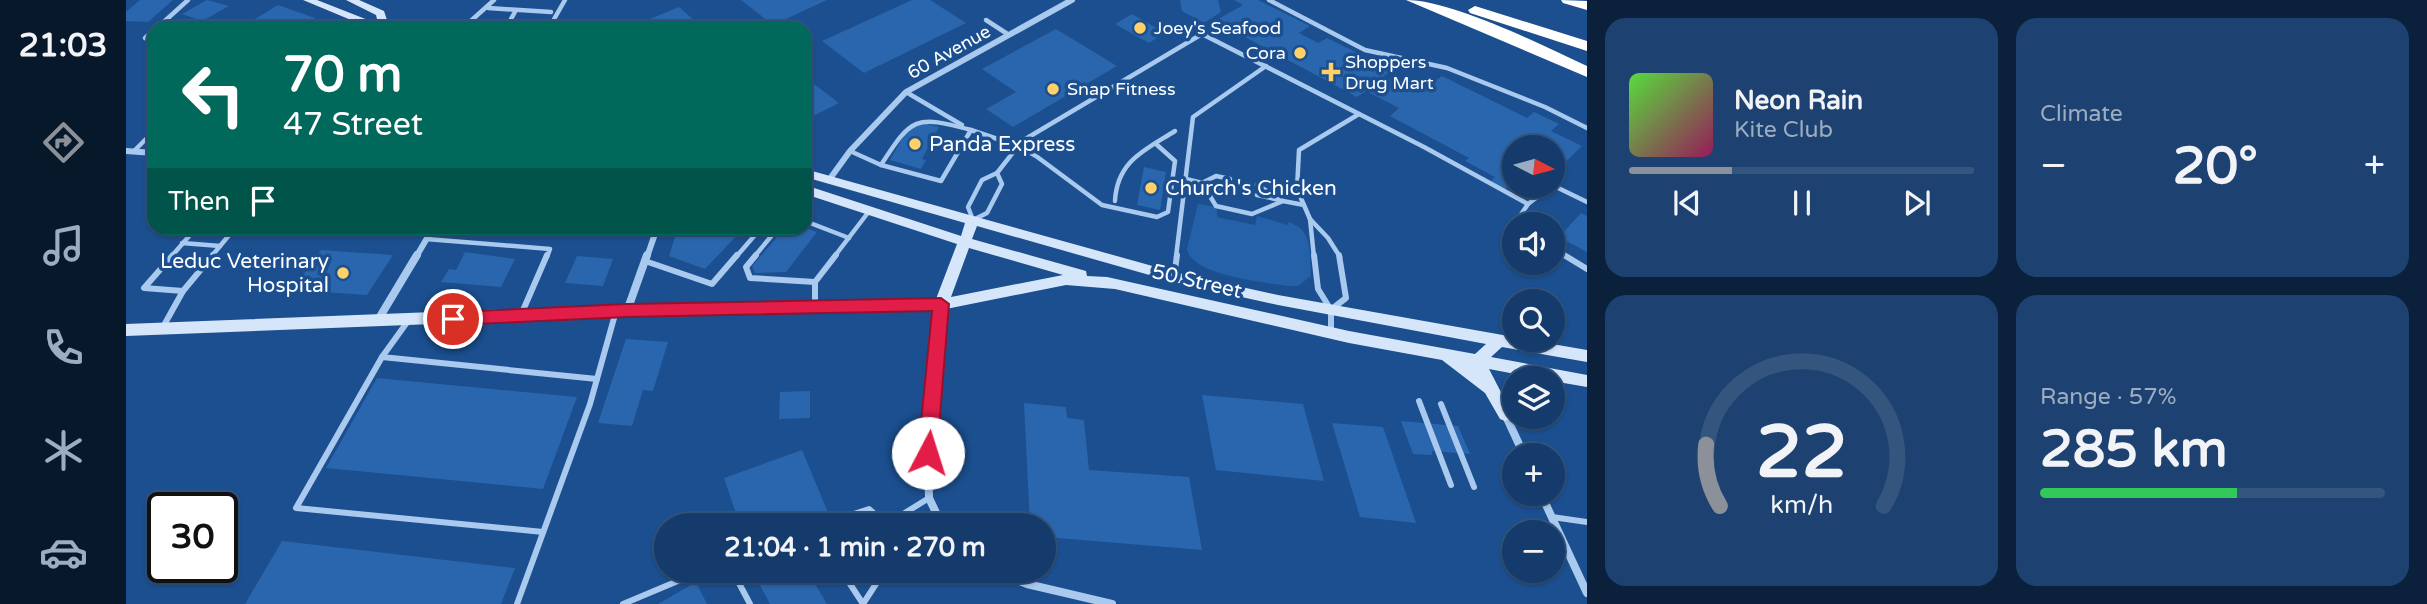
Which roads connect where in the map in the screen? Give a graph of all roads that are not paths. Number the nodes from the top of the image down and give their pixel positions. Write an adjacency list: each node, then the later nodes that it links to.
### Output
1 (188, 0): 17 (lane)
2 (308, 0): 11 (main road)
3 (351, 0): 19 (main road)
4 (494, 0): 13 (lane)
5 (565, 0): 22 (lane)
6 (1072, 0): 23 (street, 60 Avenue)
7 (1269, 0): 29 (lane)
8 (1413, 0): 26 (highway)
9 (1447, 0): 24 (highway)
10 (1568, 0): 12 (highway)
11 (324, 2): 18 (main road)
12 (1587, 6)
13 (488, 8): 14 (lane); 20 (lane)
14 (516, 10): 15 (lane); 21 (lane)
15 (551, 12)
16 (986, 20): 23 (lane)
17 (164, 21)
18 (363, 21)
19 (386, 21)
20 (472, 21)
21 (510, 21)
22 (553, 21)
23 (1009, 35): 27 (street, 60 Avenue)
24 (1587, 46)
25 (1266, 66): 28 (lane); 34 (lane); 40 (lane)
26 (1587, 72)
27 (906, 92): 30 (lane); 36 (street, 60 Avenue)
28 (1359, 114): 53 (lane); 54 (lane)
29 (1587, 128)
30 (971, 130): 34 (lane); 37 (lane); 37 (lane)
31 (1175, 131): 33 (lane)
32 (147, 137): 35 (lane)
33 (1156, 144): 34 (lane); 50 (lane)
34 (1018, 146): 38 (lane)
35 (130, 151)
36 (850, 152): 37 (lane); 42 (street, 60 Avenue)
37 (881, 165)
38 (997, 173): 58 (lane); 58 (lane)
39 (812, 175): 42 (main road, 50 Street)
40 (1186, 179): 43 (lane); 74 (lane)
41 (1230, 179): 43 (lane)
42 (829, 180): 58 (main road, 50 Street)
43 (1202, 183): 45 (lane); 51 (lane)
44 (1257, 184): 51 (lane)
45 (1229, 190)
46 (812, 191): 55 (main road, 50 Street)
47 (1565, 191): 52 (lane)
48 (1256, 195): 51 (lane)
49 (1536, 198): 53 (lane)
50 (1115, 201)
51 (1283, 201): 54 (lane)
52 (1587, 202)
53 (1528, 204): 56 (lane)
54 (1304, 205): 57 (lane)
55 (870, 210): 66 (lane); 68 (main road, 50 Street)
56 (1523, 212)
57 (1310, 219): 80 (lane); 80 (lane)
58 (972, 220): 68 (main road); 74 (main road, 50 Street)
59 (812, 224): 66 (lane)
60 (189, 235): 69 (lane)
61 (229, 235): 70 (lane)
62 (429, 235): 67 (street)
63 (654, 235): 72 (street)
64 (755, 235): 72 (lane)
65 (772, 235): 75 (lane)
66 (849, 238): 75 (lane)
67 (426, 239): 82 (lane); 84 (street)
68 (964, 242): 76 (main road, 50 Street); 78 (main road)
69 (182, 243): 70 (lane); 77 (lane)
70 (220, 246): 77 (lane)
71 (1565, 256): 73 (lane)
72 (645, 261): 81 (street)
73 (1587, 269)
74 (1174, 277): 80 (main road, 50 Street)
75 (815, 282): 79 (lane)
76 (1115, 284): 78 (main road); 87 (main road, 50 Street)
77 (183, 291): 85 (lane)
78 (941, 304): 79 (main road); 103 (street)
79 (815, 307): 81 (main road)
80 (1331, 310): 87 (lane); 88 (main road, 50 Street)
81 (622, 311): 82 (main road); 94 (lane)
82 (521, 316): 83 (main road)
83 (408, 321): 84 (main road); 91 (lane)
84 (376, 322): 85 (main road)
85 (162, 329): 86 (main road)
86 (126, 330)
87 (1331, 333): 89 (main road, 50 Street)
88 (1499, 340): 90 (main road, 50 Street); 92 (main road)
89 (1446, 355): 92 (main road, 50 Street); 97 (main road)
90 (1587, 356)
91 (383, 357): 94 (lane); 111 (lane)
92 (1478, 361): 93 (main road, 50 Street); 97 (main road)
93 (1502, 367)
94 (597, 379): 111 (lane)
95 (1565, 379): 96 (main road, 50 Street)
96 (1587, 381)
97 (1490, 388): 100 (main road)
98 (1419, 401): 101 (lane)
99 (1441, 404): 102 (lane)
100 (1502, 409)
101 (1451, 485)
102 (1474, 487)
103 (929, 498): 107 (lane); 108 (street)
104 (1547, 506): 109 (street)
105 (857, 513): 106 (lane)
106 (874, 513)
107 (906, 513)
108 (936, 513)
109 (1552, 517): 110 (lane); 117 (street)
110 (1587, 522)
111 (543, 532): 118 (lane)
112 (674, 583): 119 (lane)
113 (739, 583): 120 (lane)
114 (849, 583): 121 (lane)
115 (877, 583): 121 (lane)
116 (1024, 583): 122 (street)
117 (1587, 593)
118 (517, 604)
119 (623, 604)
120 (750, 604)
121 (863, 604)
122 (1112, 604)

